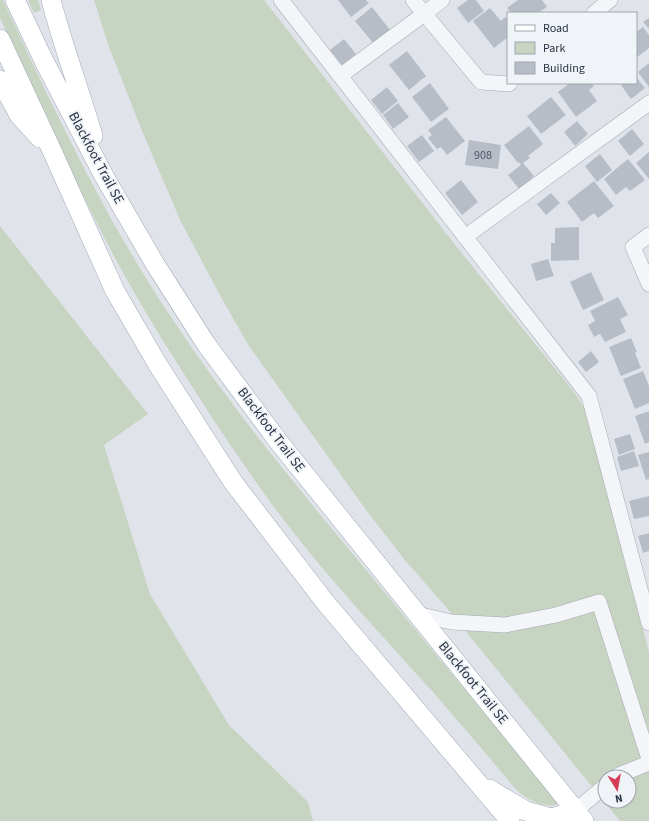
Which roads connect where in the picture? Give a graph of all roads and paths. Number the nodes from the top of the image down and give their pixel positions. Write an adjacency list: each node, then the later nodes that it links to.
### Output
1 (15, 0): 15 (main road, Blackfoot Trail SE)
2 (51, 0): 15 (main road)
3 (281, 0): 10 (street)
4 (413, 0): 8 (street)
5 (442, 0): 8 (street)
6 (610, 0): 7 (street)
7 (595, 12)
8 (424, 14): 10 (street); 12 (street)
9 (0, 39): 14 (main road)
10 (340, 76): 17 (street)
11 (0, 80): 14 (main road)
12 (507, 84)
13 (649, 103): 17 (street)
14 (53, 153): 24 (main road)
15 (104, 176): 19 (main road, Blackfoot Trail SE)
16 (649, 234): 18 (street)
17 (465, 237): 20 (street)
18 (649, 284)
19 (417, 614): 21 (street); 26 (main road, Blackfoot Trail SE)
20 (649, 623)
21 (649, 759)
22 (649, 763): 23 (street)
23 (634, 769)
24 (476, 782): 26 (main road); 27 (main road)
25 (597, 796): 26 (street)
26 (580, 816)
27 (510, 821)

